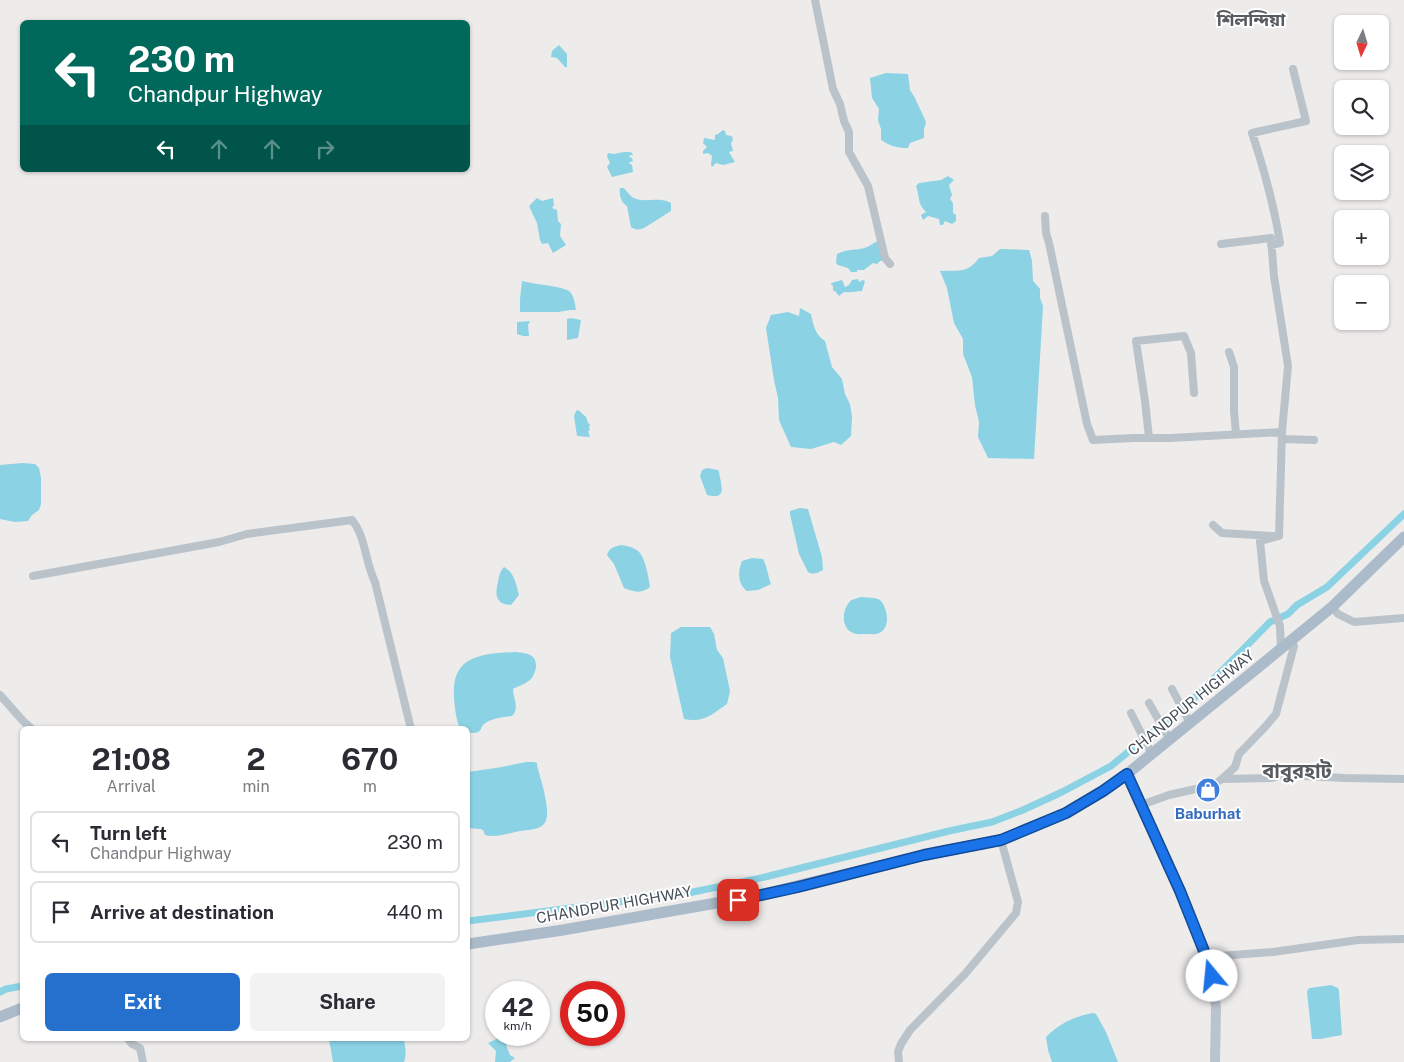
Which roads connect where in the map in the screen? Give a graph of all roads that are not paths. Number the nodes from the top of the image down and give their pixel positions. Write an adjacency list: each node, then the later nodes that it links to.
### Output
1 (815, 0): 6 (street)
2 (1294, 69): 5 (street)
3 (1045, 216): 11 (street)
4 (1221, 244): 5 (street)
5 (1271, 245): 10 (street)
6 (890, 264)
7 (1229, 352): 9 (street)
8 (1194, 393): 11 (street)
9 (1236, 434): 10 (street); 11 (street)
10 (1282, 435): 12 (street); 14 (street)
11 (1149, 438)
12 (1314, 440)
13 (1213, 525): 14 (street)
14 (1280, 536): 20 (street)
15 (1404, 537): 17 (main road, CHANDPUR HIGHWAY)
16 (33, 576): 27 (street)
17 (1332, 607): 18 (street); 19 (main road, CHANDPUR HIGHWAY)
18 (1404, 618)
19 (1291, 640): 20 (main road, CHANDPUR HIGHWAY); 31 (street)
20 (1281, 649): 25 (main road, CHANDPUR HIGHWAY)
21 (1172, 689): 25 (street)
22 (0, 695): 26 (street)
23 (1149, 703): 28 (street)
24 (1131, 713): 29 (street)
25 (1190, 723): 28 (main road, CHANDPUR HIGHWAY)
26 (29, 726)
27 (410, 726)
28 (1170, 740): 29 (main road, CHANDPUR HIGHWAY)
29 (1149, 749): 30 (main road, CHANDPUR HIGHWAY)
30 (1127, 774): 33 (main road); 34 (main road, CHANDPUR HIGHWAY)
31 (1222, 779): 32 (street); 33 (street)
32 (1404, 779)
33 (1142, 806): 37 (main road)
34 (1001, 840): 36 (main road, CHANDPUR HIGHWAY); 42 (street)
35 (1404, 939): 37 (street)
36 (470, 944)
37 (1206, 957): 43 (main road)
38 (20, 1009): 39 (main road)
39 (0, 1017)
40 (130, 1041): 41 (street)
41 (143, 1062)
42 (898, 1062)
43 (1215, 1062)

